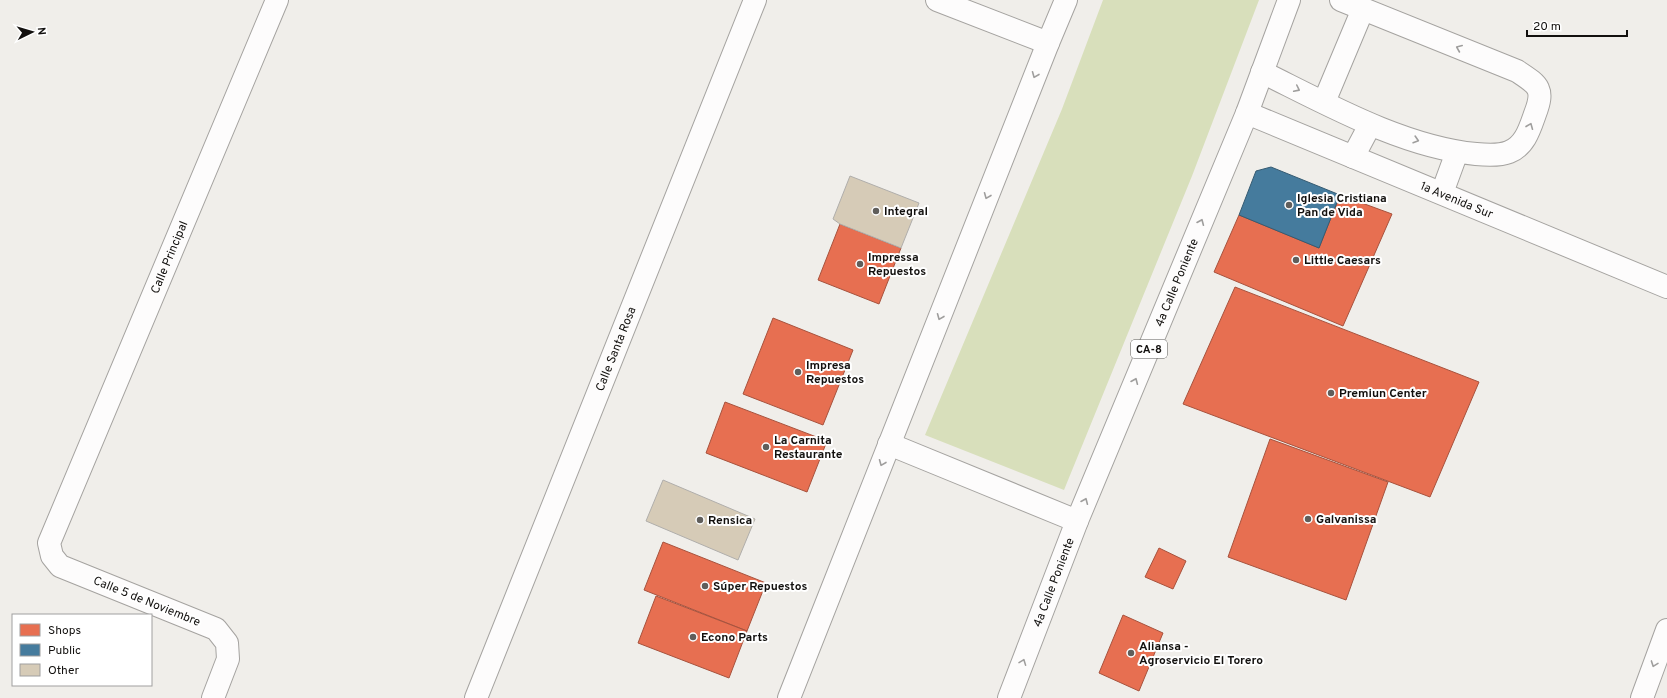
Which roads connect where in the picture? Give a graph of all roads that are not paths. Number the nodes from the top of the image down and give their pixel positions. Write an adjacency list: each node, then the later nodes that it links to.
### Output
1 (277, 0): 20 (main road, Calle Principal)
2 (755, 0): 24 (main road, Calle Santa Rosa)
3 (937, 0): 10 (main road)
4 (1066, 0): 10 (main road)
5 (1282, 0): 9 (main road)
6 (1289, 0): 9 (main road, 4a Calle Poniente / CA-8)
7 (1341, 0): 8 (main road)
8 (1363, 9): 12 (main road); 15 (main road, one-way to 8)
9 (1277, 30): 11 (main road, 4a Calle Poniente / CA-8)
10 (1048, 43): 19 (main road, one-way to 19)
11 (1262, 72): 12 (main road, one-way to 12); 13 (main road, 4a Calle Poniente / CA-8)
12 (1324, 102): 14 (main road)
13 (1247, 113): 16 (main road, 1a Avenida Sur); 21 (main road, 4a Calle Poniente / CA-8, one-way to 13)
14 (1370, 125): 15 (main road, one-way to 15); 16 (main road)
15 (1457, 152): 17 (main road)
16 (1353, 157): 17 (main road, 1a Avenida Sur)
17 (1442, 193): 18 (main road, 1a Avenida Sur)
18 (1667, 287)
19 (889, 444): 21 (main road); 25 (main road, one-way to 25)
20 (60, 514): 23 (main road, Calle 5 de Noviembre)
21 (1077, 521): 26 (main road, 4a Calle Poniente / CA-8, one-way to 21)
22 (1667, 630): 27 (main road, one-way to 27)
23 (213, 698)
24 (476, 698)
25 (789, 698)
26 (1009, 698)
27 (1642, 698)

